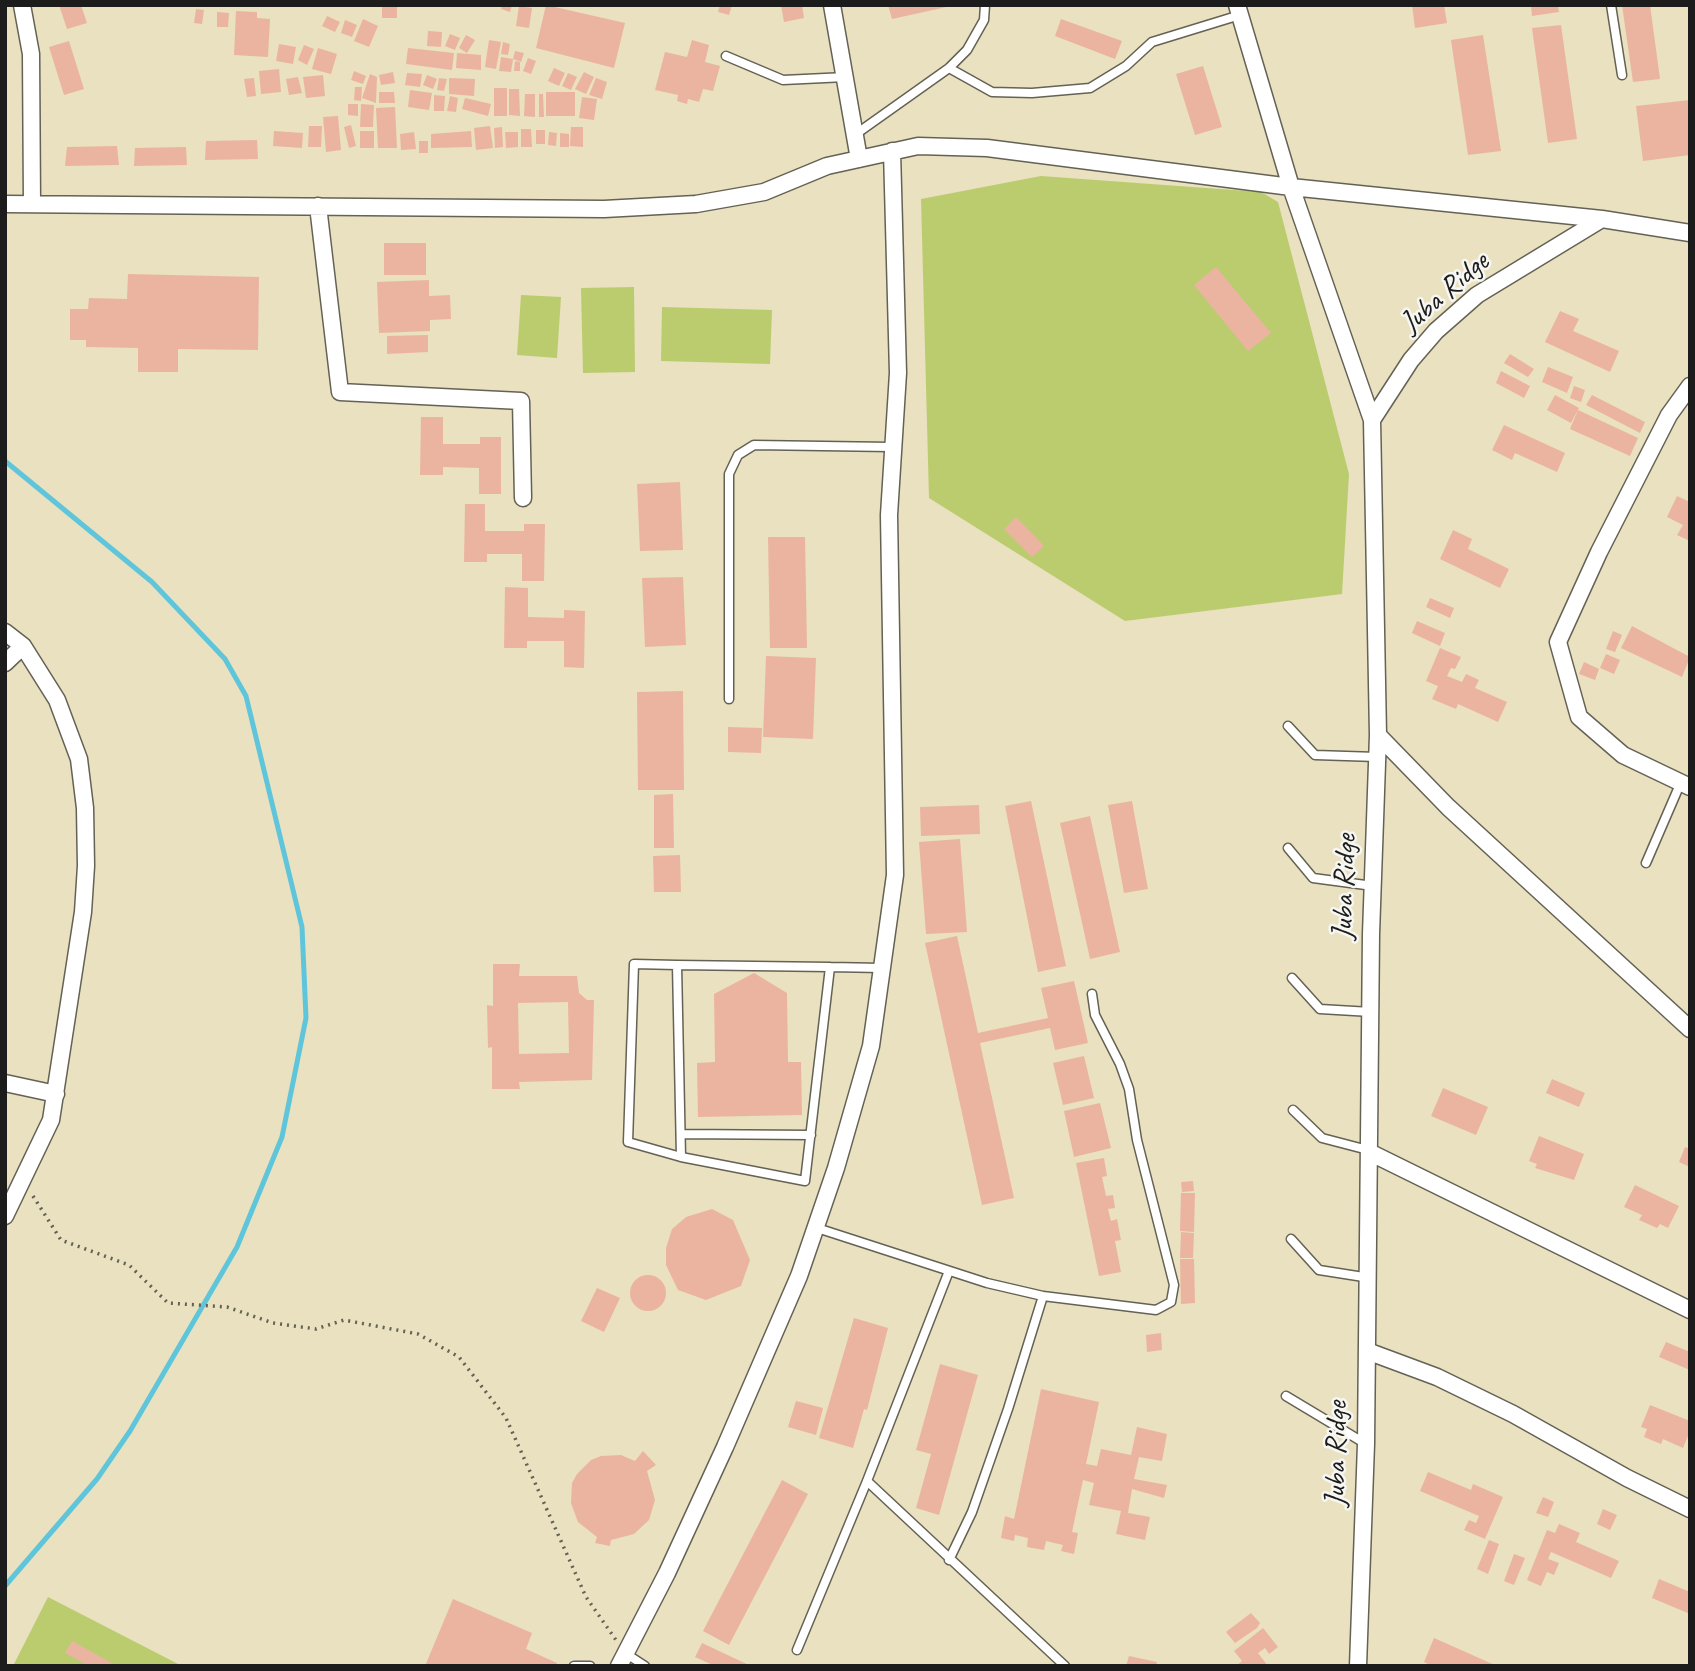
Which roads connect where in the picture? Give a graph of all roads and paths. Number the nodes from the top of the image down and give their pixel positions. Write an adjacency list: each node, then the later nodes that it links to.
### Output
1 (22, 5): 15 (street)
2 (832, 5): 9 (street)
3 (985, 5): 7 (lane)
4 (1611, 5): 8 (lane)
5 (1238, 10): 7 (lane); 13 (street)
6 (726, 56): 9 (lane)
7 (949, 68): 10 (lane)
8 (1622, 75)
9 (846, 77): 10 (street)
10 (855, 135): 12 (street)
11 (892, 151): 12 (street); 13 (street); 21 (street)
12 (859, 159): 16 (street)
13 (1291, 187): 17 (street); 20 (street)
14 (5, 204): 15 (street)
15 (32, 204): 16 (street)
16 (318, 206): 22 (street)
17 (1602, 219): 18 (street); 20 (street, Juba Ridge)
18 (1690, 233)
19 (1690, 386): 30 (street)
20 (1372, 420): 28 (street, Juba Ridge)
21 (891, 447): 26 (lane); 36 (street)
22 (523, 498)
23 (5, 632): 24 (street)
24 (23, 646): 25 (street); 42 (street)
25 (5, 663)
26 (729, 699)
27 (1288, 726): 29 (lane)
28 (1378, 735): 29 (street, Juba Ridge); 40 (street)
29 (1377, 757): 33 (street, Juba Ridge)
30 (1685, 785): 32 (lane)
31 (1288, 848): 33 (lane)
32 (1646, 863)
33 (1373, 886): 39 (street, Juba Ridge)
34 (677, 965): 35 (lane); 44 (lane); 47 (lane)
35 (830, 967): 36 (lane); 45 (lane)
36 (882, 968): 50 (street)
37 (1292, 978): 39 (lane)
38 (1092, 994): 54 (lane)
39 (1371, 1012): 46 (street, Juba Ridge)
40 (1690, 1029)
41 (5, 1083): 42 (street)
42 (56, 1094): 48 (street)
43 (1293, 1110): 46 (lane)
44 (681, 1134): 45 (lane); 47 (lane)
45 (811, 1135): 47 (lane)
46 (1371, 1152): 53 (street, Juba Ridge); 55 (street)
47 (681, 1157)
48 (23, 1180): 49 (street); 63 (path)
49 (5, 1216)
50 (817, 1228): 52 (lane); 63 (street)
51 (1291, 1239): 53 (lane)
52 (949, 1271): 54 (lane); 59 (lane)
53 (1370, 1278): 56 (street, Juba Ridge)
54 (1043, 1296): 61 (lane)
55 (1690, 1310)
56 (1367, 1351): 58 (street, Juba Ridge); 60 (street)
57 (1286, 1396): 58 (lane)
58 (1366, 1444): 68 (street, Juba Ridge)
59 (867, 1481): 61 (lane); 62 (lane)
60 (1690, 1509)
61 (949, 1560): 67 (lane)
62 (797, 1650)
63 (622, 1660): 66 (lane)
64 (575, 1666): 65 (lane)
65 (590, 1666)
66 (645, 1666)
67 (1065, 1666)
68 (1358, 1666)

